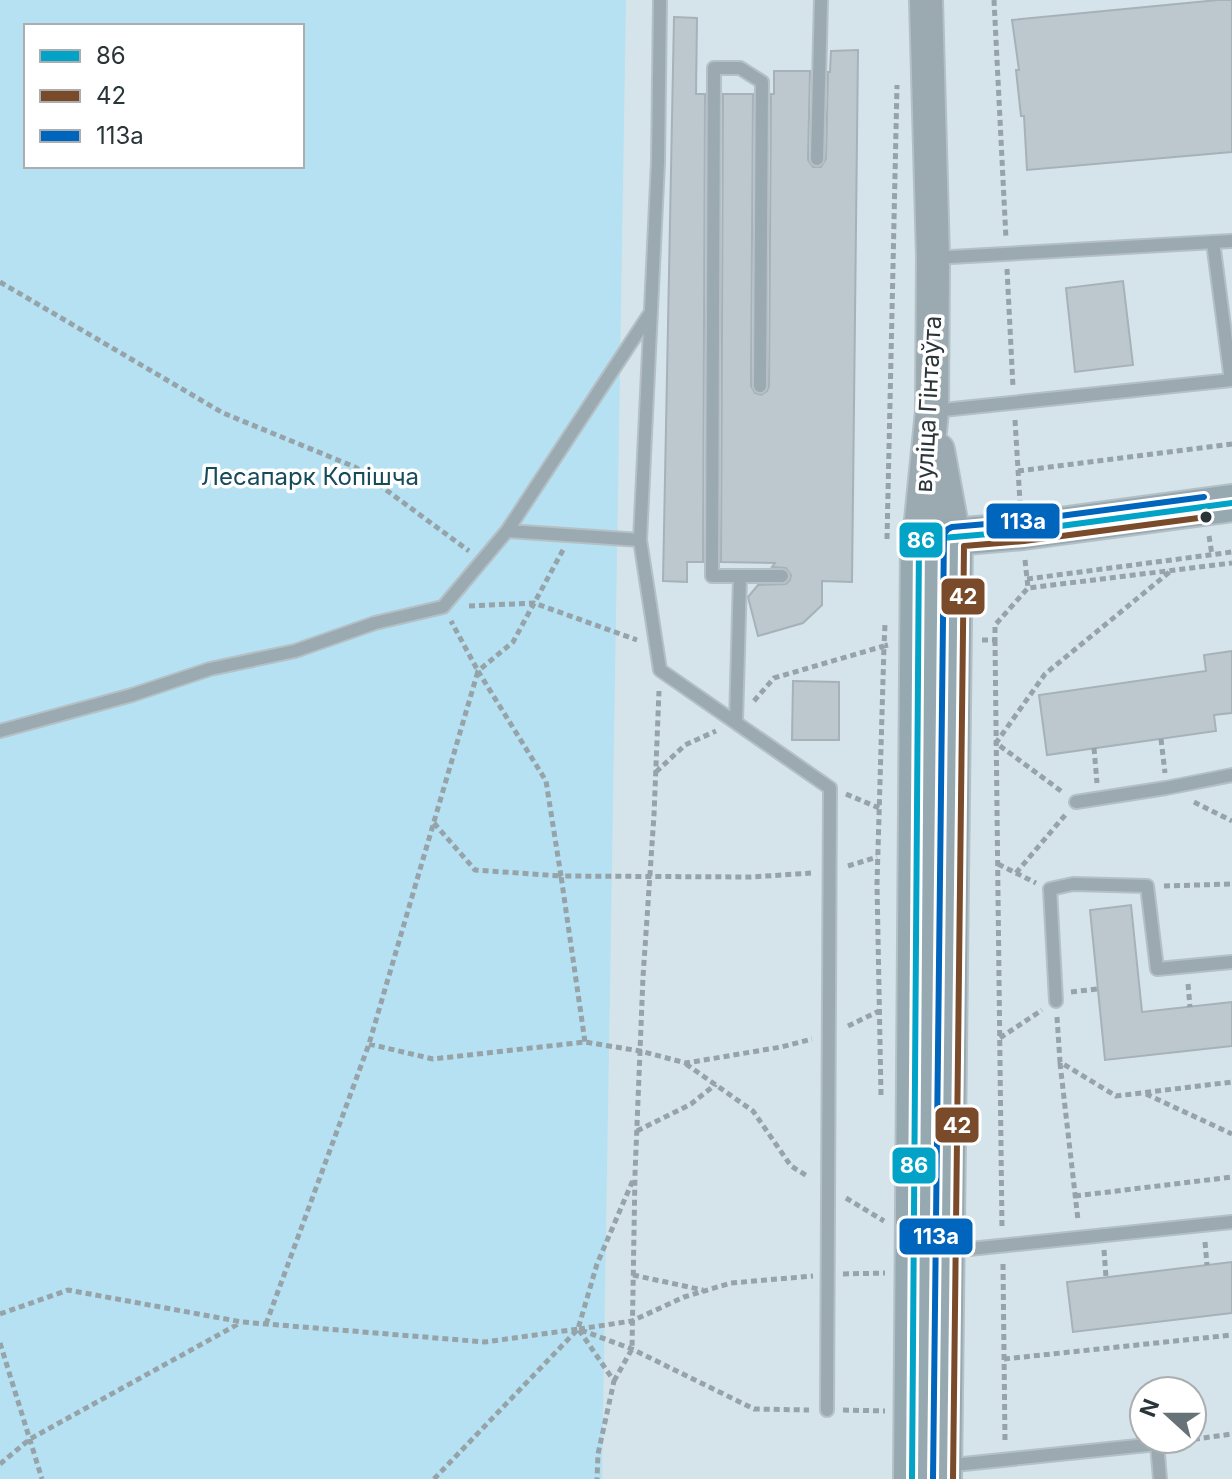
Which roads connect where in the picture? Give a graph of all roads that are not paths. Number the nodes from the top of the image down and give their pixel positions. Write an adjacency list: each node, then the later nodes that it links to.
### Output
1 (660, 0): 8 (lane)
2 (821, 0): 4 (lane)
3 (926, 0): 7 (street, вуліца Гінтаўта)
4 (817, 159)
5 (1232, 241): 6 (lane)
6 (1213, 242): 7 (lane); 9 (lane)
7 (933, 258): 11 (street, вуліца Гінтаўта)
8 (651, 312): 13 (lane); 14 (lane)
9 (1232, 380): 11 (lane)
10 (760, 386): 16 (lane)
11 (932, 411): 15 (street, вуліца Гінтаўта)
12 (1232, 503): 15 (main road)
13 (507, 531): 14 (lane); 19 (lane)
14 (640, 540): 18 (lane)
15 (920, 543): 25 (main road)
16 (740, 576): 17 (lane); 18 (lane)
17 (782, 576)
18 (736, 722): 26 (lane)
19 (0, 731)
20 (1232, 775): 21 (lane)
21 (1076, 802)
22 (1232, 962): 23 (lane)
23 (1056, 1001)
24 (1232, 1222): 25 (lane)
25 (915, 1259): 27 (main road)
26 (827, 1410)
27 (927, 1473): 28 (lane)
28 (1160, 1479)

